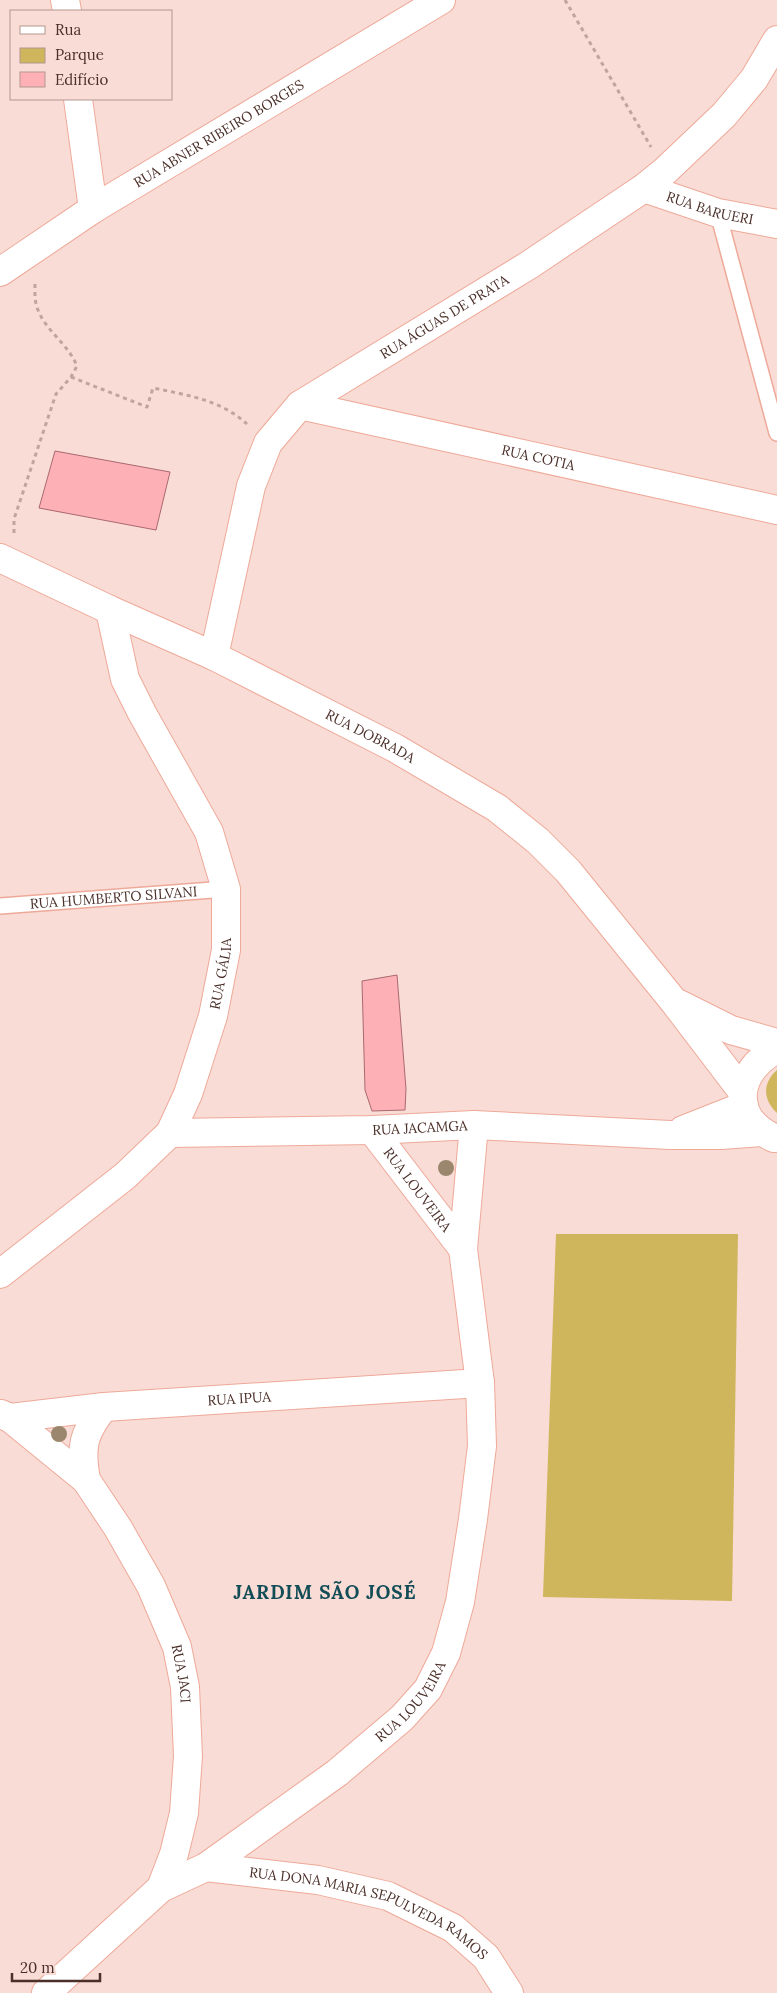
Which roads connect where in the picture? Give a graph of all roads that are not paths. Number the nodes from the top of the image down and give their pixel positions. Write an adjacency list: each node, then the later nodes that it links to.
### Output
1 (442, 0): 5 (street, RUA ABNER RIBEIRO BORGES)
2 (777, 40): 4 (street, RUA ÁGUAS DE PRATA)
3 (78, 100): 5 (street)
4 (644, 188): 6 (street, RUA BARUERI); 9 (street, RUA ÁGUAS DE PRATA)
5 (93, 209): 8 (street, RUA ABNER RIBEIRO BORGES)
6 (718, 213): 7 (street, RUA BARUERI); 10 (lane)
7 (777, 224)
8 (0, 272)
9 (300, 405): 11 (street, RUA COTIA); 14 (street, RUA ÁGUAS DE PRATA)
10 (777, 433)
11 (777, 510)
12 (7, 561): 13 (street, RUA DOBRADA)
13 (110, 610): 14 (street, RUA DOBRADA); 15 (street, RUA GÁLIA)
14 (214, 656): 17 (street, RUA DOBRADA)
15 (226, 889): 16 (lane, RUA HUMBERTO SILVANI); 23 (street, RUA GÁLIA)
16 (0, 906)
17 (675, 1003): 18 (street, RUA DOBRADA); 20 (street, RUA DOBRADA)
18 (777, 1043)
19 (777, 1049): 20 (street)
20 (743, 1099): 24 (street, RUA JACAMGA); 25 (street, RUA DOBRADA)
21 (474, 1125): 22 (street, RUA JACAMGA); 24 (street, RUA JACAMGA); 26 (street, RUA LOUVEIRA)
22 (372, 1130): 23 (street, RUA JACAMGA); 26 (street, RUA LOUVEIRA)
23 (170, 1133): 27 (street, RUA GÁLIA)
24 (670, 1135): 25 (street, RUA JACAMGA)
25 (772, 1140)
26 (463, 1249): 28 (street, RUA LOUVEIRA)
27 (0, 1274)
28 (480, 1383): 29 (street, RUA IPUA); 32 (street, RUA LOUVEIRA)
29 (104, 1407): 30 (street, RUA IPUA); 31 (street, RUA JACI)
30 (5, 1416): 31 (street, RUA JACI)
31 (86, 1480): 33 (street, RUA JACI)
32 (206, 1867): 33 (street, RUA LOUVEIRA); 35 (street, RUA DONA MARIA SEPULVEDA RAMOS)
33 (161, 1888): 34 (street, RUA LOUVEIRA)
34 (46, 1993)
35 (510, 1993)

